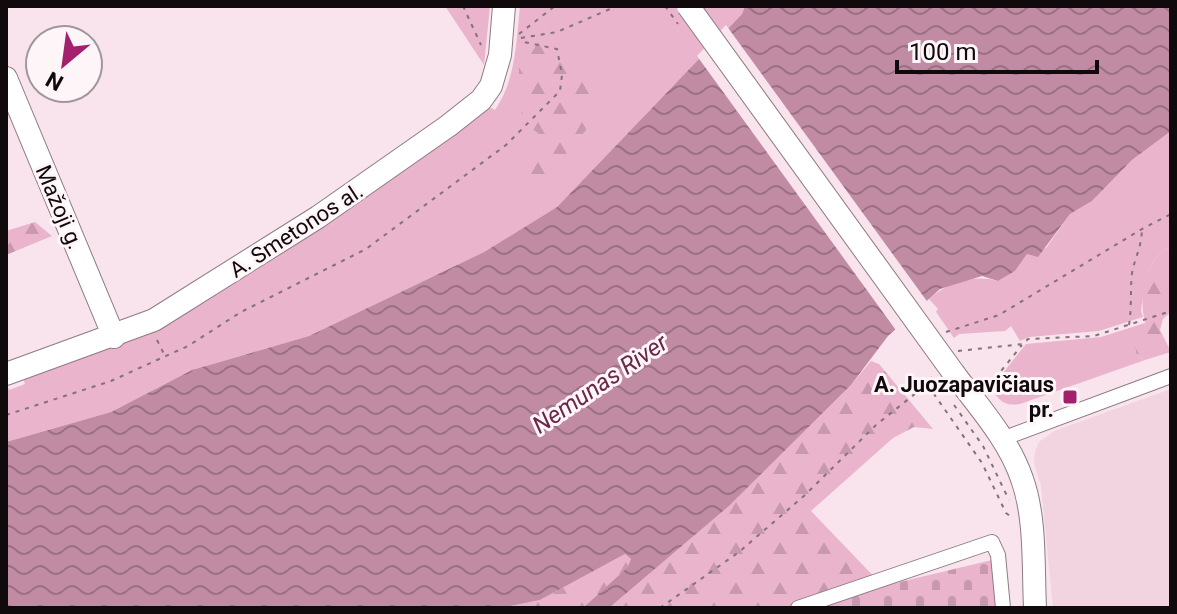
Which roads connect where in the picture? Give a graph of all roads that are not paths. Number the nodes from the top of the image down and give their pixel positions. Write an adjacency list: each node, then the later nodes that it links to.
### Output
1 (504, 6): 4 (street, A. Smetonos al.)
2 (688, 6): 7 (street, bridge)
3 (6, 78): 4 (street, Mažoji g.)
4 (114, 337): 5 (street, A. Smetonos al.)
5 (6, 374)
6 (1171, 376): 7 (street)
7 (1002, 439): 10 (street)
8 (798, 608): 9 (street)
9 (1003, 608)
10 (1035, 608)

